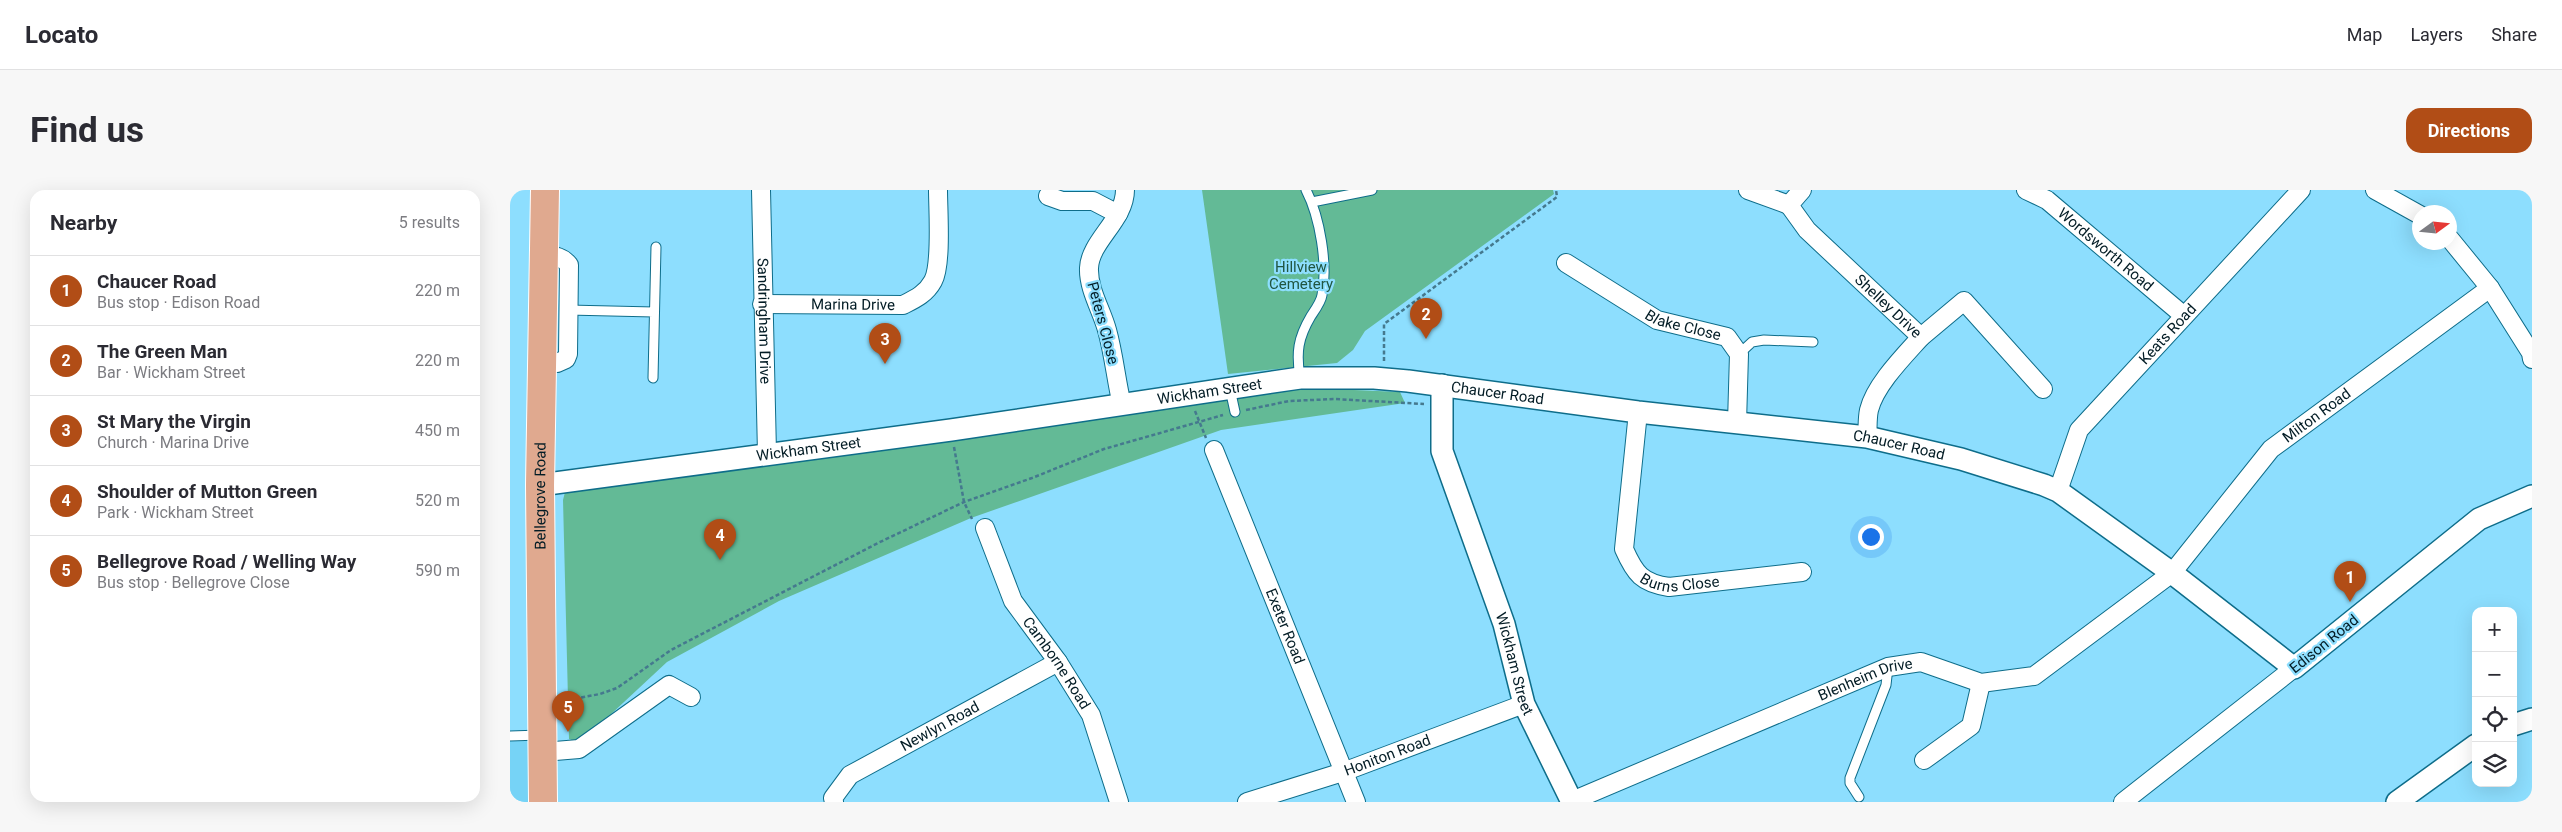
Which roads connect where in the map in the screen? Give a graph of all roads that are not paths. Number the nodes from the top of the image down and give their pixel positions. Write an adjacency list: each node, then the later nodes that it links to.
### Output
1 (545, 190): 19 (main road, Bellegrove Road)
2 (761, 190): 22 (street, Sandringham Drive)
3 (938, 190): 22 (street, Marina Drive)
4 (1126, 190): 16 (street, Peters Close)
5 (1306, 190): 13 (lane)
6 (1372, 190): 13 (lane)
7 (1748, 190): 14 (street)
8 (1802, 190): 14 (street)
9 (2026, 190): 25 (street, Wordsworth Road)
10 (2301, 190): 25 (street, Keats Road)
11 (2375, 190): 15 (street)
12 (1048, 196): 16 (street)
13 (1312, 202): 32 (lane)
14 (1789, 205): 26 (street, Shelley Drive)
15 (2412, 211)
16 (1118, 214): 36 (street, Peters Close)
17 (656, 247): 24 (lane)
18 (2457, 248): 21 (street)
19 (544, 255): 23 (street); 30 (main road, Bellegrove Road)
20 (1566, 263): 28 (street, Blake Close)
21 (2490, 288): 29 (street); 48 (street, Milton Road)
22 (762, 304): 42 (street, Sandringham Drive)
23 (568, 310): 24 (lane); 30 (street)
24 (654, 312): 31 (lane)
25 (2183, 315): 44 (street, Keats Road)
26 (1921, 337): 34 (street); 40 (street, Shelley Drive)
27 (1813, 342): 28 (lane)
28 (1738, 354): 39 (street, Blake Close)
29 (2532, 359)
30 (542, 363): 43 (main road, Bellegrove Road)
31 (652, 378)
32 (1300, 378): 33 (street, Wickham Street); 35 (street, Wickham Street)
33 (1230, 388): 36 (street, Wickham Street); 37 (lane)
34 (2043, 389)
35 (1441, 395): 38 (street, Chaucer Road); 54 (street, Wickham Street)
36 (1122, 405): 42 (street, Wickham Street)
37 (1235, 412)
38 (1638, 412): 39 (street, Chaucer Road); 47 (street, Burns Close)
39 (1737, 423): 40 (street, Chaucer Road)
40 (1867, 438): 44 (street, Chaucer Road)
41 (1214, 450): 61 (street, Exeter Road)
42 (767, 453): 43 (street, Wickham Street)
43 (540, 485): 58 (main road, Bellegrove Road)
44 (2058, 491): 48 (street, Chaucer Road)
45 (2532, 496): 51 (street, Edison Road)
46 (985, 528): 49 (street, Camborne Road)
47 (1802, 572)
48 (2172, 573): 51 (street, Chaucer Road); 52 (street, Blenheim Drive)
49 (1058, 662): 65 (street, Newlyn Road); 66 (street, Camborne Road)
50 (1888, 666): 52 (street, Blenheim Drive); 62 (lane); 63 (street, Blenheim Drive)
51 (2294, 668): 69 (street, Edison Road)
52 (1981, 683): 60 (street)
53 (692, 697): 58 (street)
54 (1524, 704): 61 (street, Honiton Road); 63 (street, Wickham Street)
55 (2532, 719): 56 (street)
56 (2517, 724)
57 (510, 736): 58 (lane)
58 (543, 744): 64 (main road, Bellegrove Road)
59 (2472, 749): 70 (street)
60 (1924, 760)
61 (1343, 772): 67 (street, Honiton Road); 68 (street, Exeter Road)
62 (1859, 797)
63 (1572, 801)
64 (543, 802)
65 (834, 802)
66 (1119, 802)
67 (1247, 802)
68 (1356, 802)
69 (2123, 802)
70 (2397, 802)

